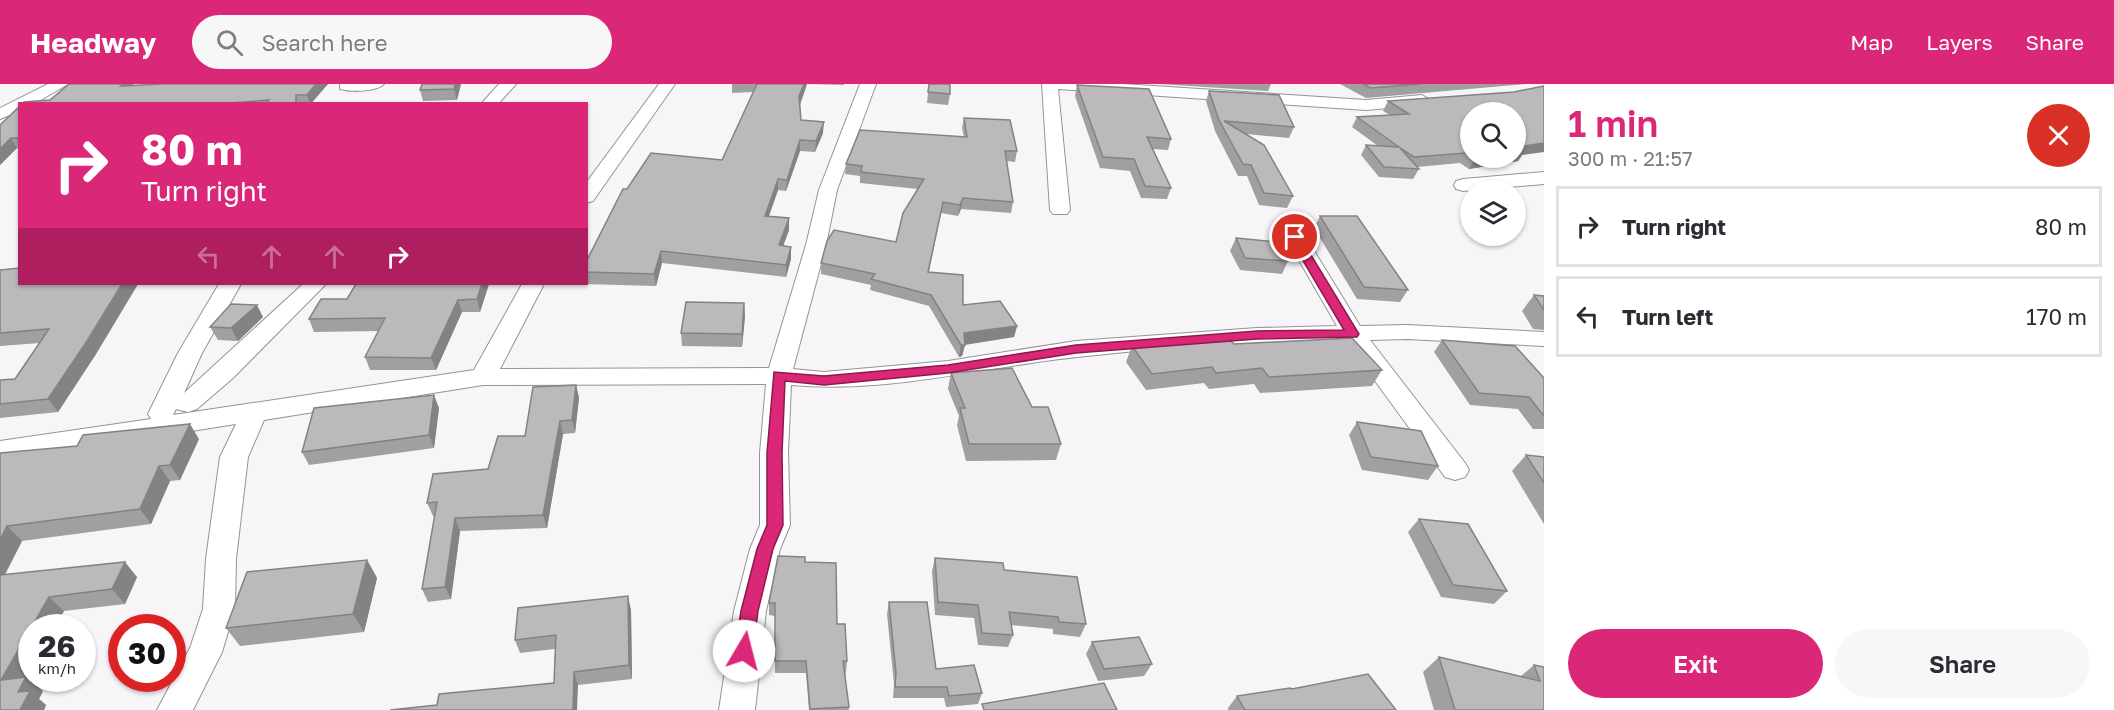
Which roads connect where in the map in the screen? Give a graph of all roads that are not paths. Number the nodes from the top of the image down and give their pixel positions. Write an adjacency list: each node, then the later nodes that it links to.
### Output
1 (60, 84): 9 (street)
2 (376, 84): 7 (street)
3 (507, 84): 11 (street)
4 (667, 84): 16 (street)
5 (868, 84): 24 (street)
6 (1052, 84): 8 (street); 17 (street)
7 (346, 85): 10 (street)
8 (1442, 99)
9 (24, 102)
10 (335, 102)
11 (491, 102)
12 (18, 105): 13 (street)
13 (0, 114)
14 (1544, 178): 15 (street)
15 (1521, 180)
16 (588, 194)
17 (1060, 210)
18 (1295, 237): 22 (street)
19 (229, 285): 26 (street)
20 (314, 285): 26 (street)
21 (532, 285): 25 (street)
22 (1353, 334): 23 (street); 24 (street); 30 (street)
23 (1544, 339)
24 (779, 376): 25 (street); 32 (street)
25 (483, 377): 27 (street)
26 (169, 399): 28 (street)
27 (254, 413): 28 (street); 31 (street)
28 (154, 427): 29 (street)
29 (0, 450)
30 (1455, 470)
31 (174, 710)
32 (737, 710)

